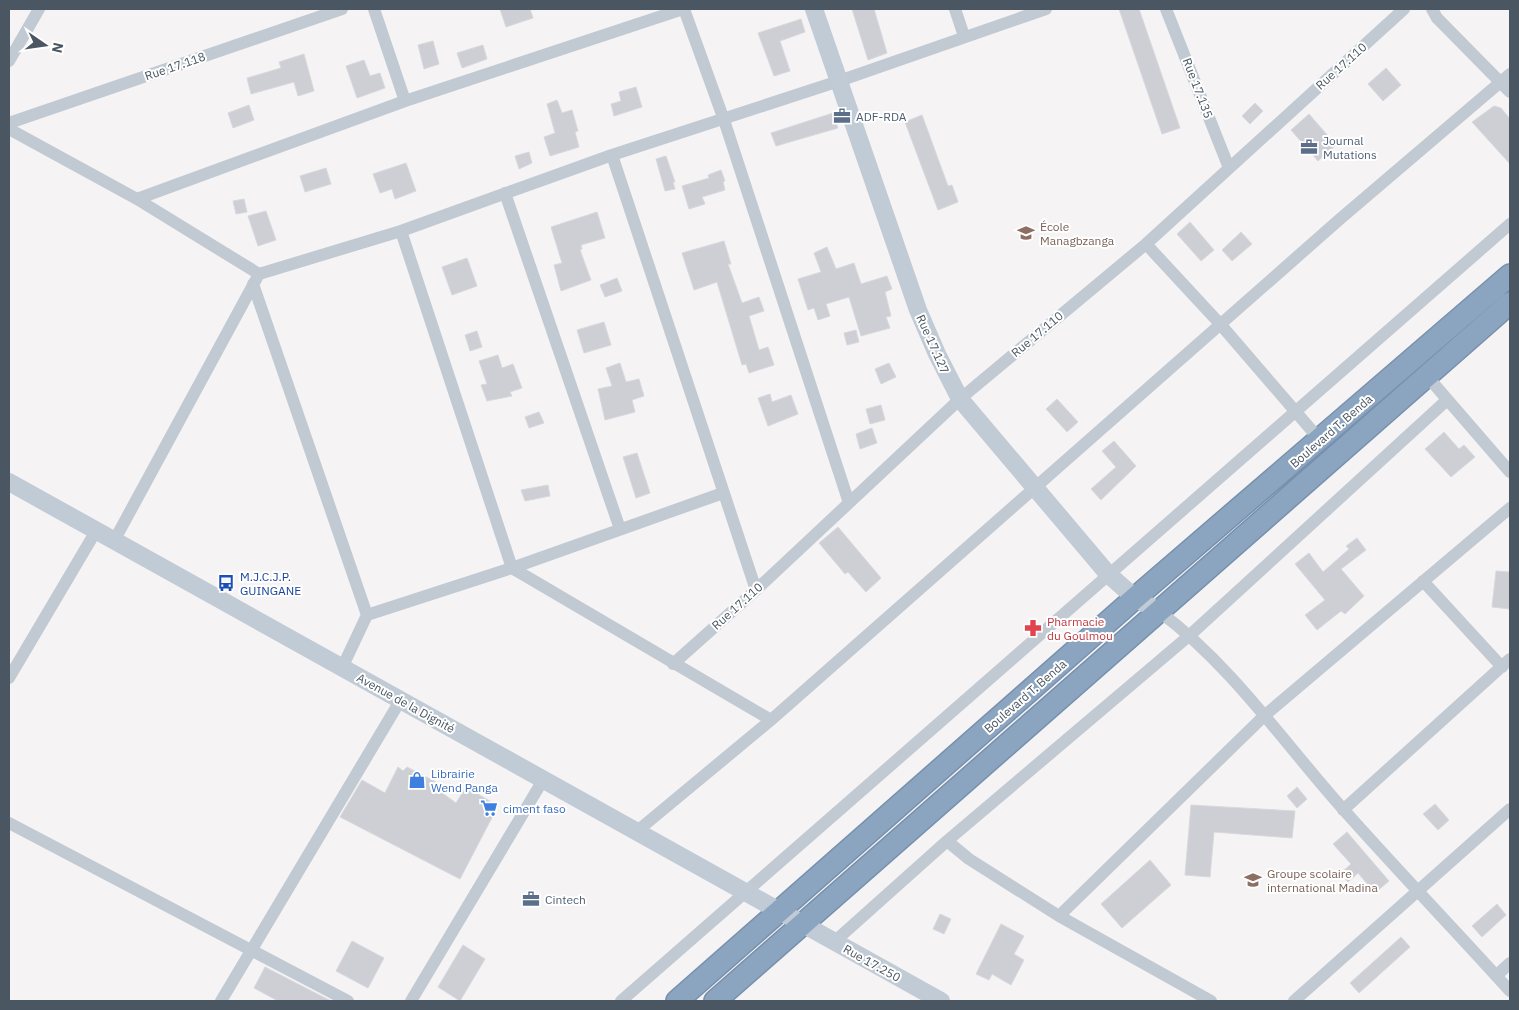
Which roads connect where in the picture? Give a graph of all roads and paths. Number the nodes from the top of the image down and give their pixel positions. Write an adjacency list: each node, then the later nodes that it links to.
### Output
1 (39, 9): 12 (street)
2 (342, 9): 17 (street, Rue 17.118)
3 (374, 9): 15 (street)
4 (684, 9): 15 (street); 16 (street)
5 (814, 9): 13 (street, Rue 17.127)
6 (955, 9): 11 (street)
7 (1046, 9): 11 (street)
8 (1166, 9): 20 (street, Rue 17.135)
9 (1404, 9): 20 (street, Rue 17.110)
10 (1432, 9): 14 (street)
11 (964, 36): 13 (street)
12 (9, 61)
13 (839, 81): 16 (street); 31 (street, Rue 17.127)
14 (1507, 83): 29 (street)
15 (405, 101): 22 (street)
16 (724, 120): 19 (street); 39 (street)
17 (9, 123)
18 (9, 129): 22 (street)
19 (612, 155): 21 (street); 38 (street)
20 (1229, 168): 25 (street, Rue 17.110)
21 (505, 193): 24 (street); 41 (street)
22 (137, 199): 27 (street)
23 (1510, 224): 33 (street)
24 (401, 231): 27 (street); 44 (street)
25 (1146, 244): 29 (street); 31 (street, Rue 17.110)
26 (1510, 275): 34 (highway, Boulevard T. Benda)
27 (256, 279): 43 (street); 50 (street)
28 (1510, 303): 30 (highway, Boulevard T. Benda)
29 (1220, 325): 33 (street); 37 (street)
30 (1427, 376): 32 (street); 49 (highway, Boulevard T. Benda)
31 (960, 399): 37 (street, Rue 17.127); 39 (street, Rue 17.110)
32 (1447, 400): 35 (street); 51 (street)
33 (1294, 413): 34 (street); 45 (street)
34 (1320, 440): 48 (highway, Boulevard T. Benda)
35 (1510, 472)
36 (9, 482): 42 (street, Avenue de la Dignité)
37 (1033, 487): 45 (street, Rue 17.127); 58 (street)
38 (723, 493): 41 (street); 47 (street)
39 (849, 503): 47 (street, Rue 17.110)
40 (1510, 508): 46 (street)
41 (620, 529): 44 (street)
42 (96, 531): 43 (street, Avenue de la Dignité); 55 (street)
43 (114, 541): 54 (street, Avenue de la Dignité)
44 (512, 568): 50 (street); 53 (street)
45 (1108, 574): 48 (street, Rue 17.127); 66 (street)
46 (1423, 581): 52 (street); 57 (street)
47 (756, 590): 53 (street, Rue 17.110)
48 (1135, 598): 49 (street, Rue 17.127); 67 (highway, Boulevard T. Benda)
49 (1160, 612): 51 (street); 69 (highway, Boulevard T. Benda)
50 (368, 615): 54 (street)
51 (1190, 634): 57 (street); 64 (street)
52 (1506, 663): 61 (street)
53 (673, 664): 58 (street)
54 (342, 668): 56 (street, Avenue de la Dignité)
55 (9, 678)
56 (400, 700): 59 (street, Avenue de la Dignité); 71 (street)
57 (1264, 716): 61 (street); 68 (street)
58 (771, 720): 63 (street)
59 (543, 780): 63 (street, Avenue de la Dignité); 77 (street)
60 (1510, 809): 65 (street)
61 (1343, 810): 65 (street)
62 (9, 823): 71 (street)
63 (636, 832): 66 (street, Avenue de la Dignité)
64 (948, 841): 68 (street); 70 (street)
65 (1418, 890): 73 (street); 83 (street)
66 (746, 893): 67 (street, Avenue de la Dignité); 78 (street)
67 (778, 910): 69 (street, Avenue de la Dignité); 79 (highway, Boulevard T. Benda)
68 (1059, 916): 82 (street)
69 (803, 924): 70 (street, Rue 17.250); 80 (highway, Boulevard T. Benda)
70 (834, 942): 81 (street, Rue 17.250)
71 (251, 950): 75 (street); 76 (street)
72 (1510, 963): 73 (street)
73 (1496, 976): 74 (street)
74 (1510, 991)
75 (221, 1001)
76 (348, 1001)
77 (412, 1001)
78 (621, 1001)
79 (677, 1001)
80 (715, 1001)
81 (941, 1001)
82 (1211, 1001)
83 (1294, 1001)

